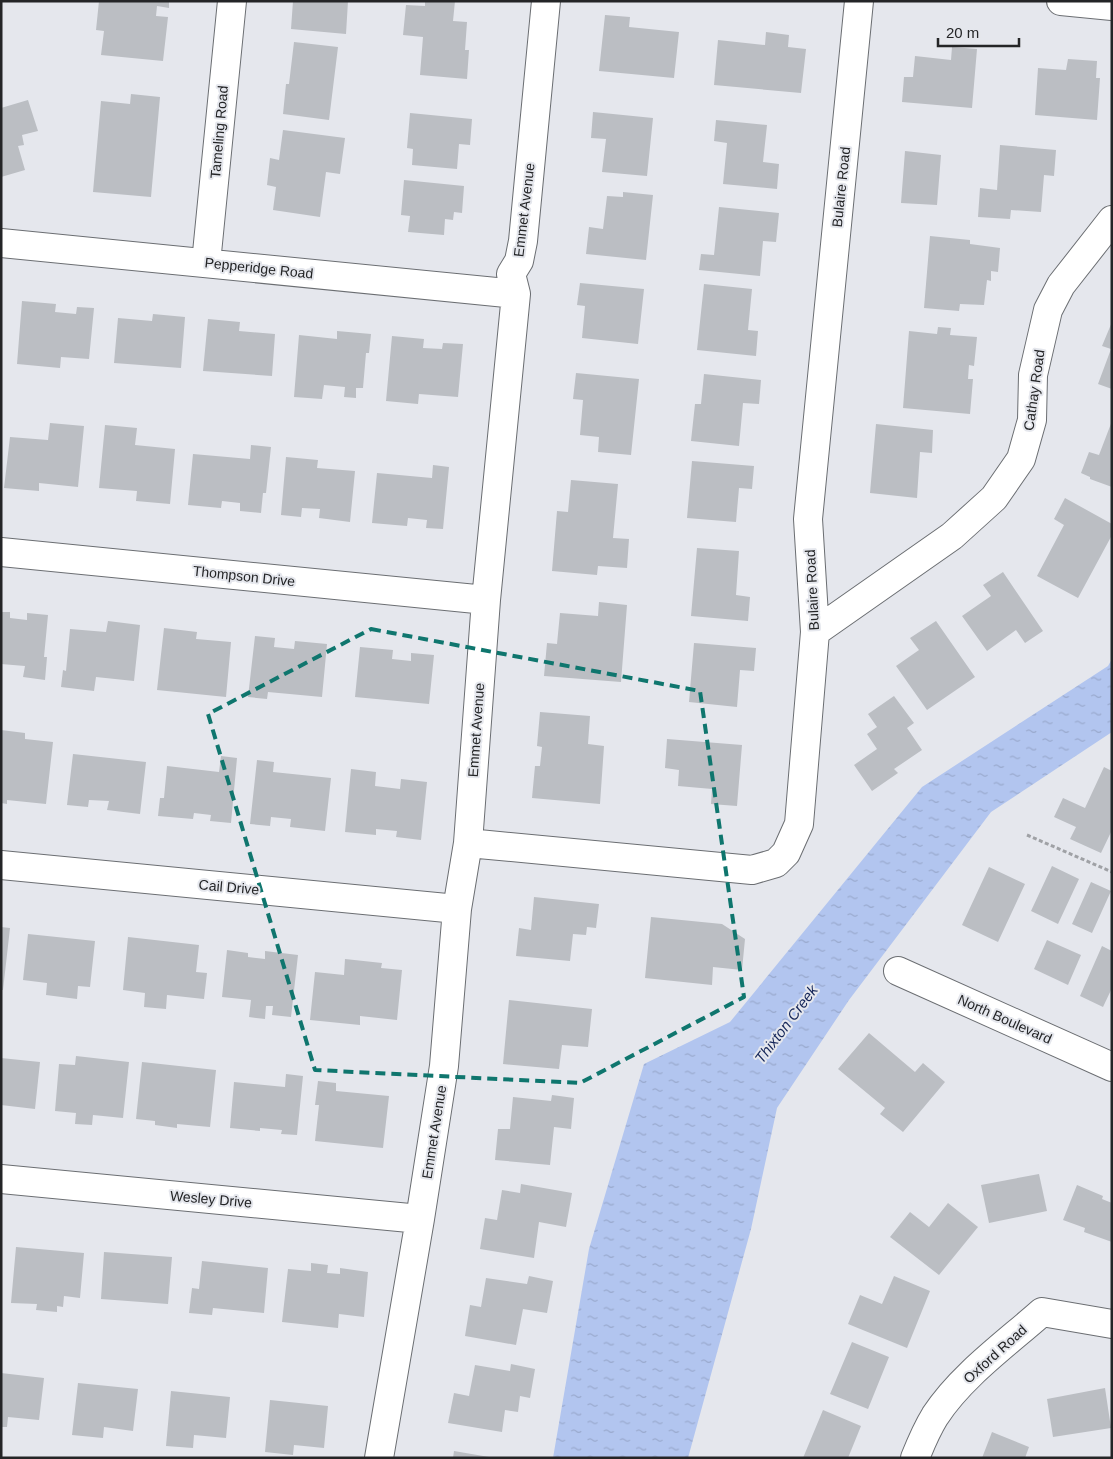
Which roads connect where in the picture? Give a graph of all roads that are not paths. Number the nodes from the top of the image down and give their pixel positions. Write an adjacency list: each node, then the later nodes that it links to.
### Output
1 (232, 1): 8 (street, Tameling Road)
2 (546, 1): 9 (street, Emmet Avenue)
3 (859, 1): 12 (street, Bulaire Road)
4 (1061, 1): 5 (street)
5 (1112, 6)
6 (1112, 220): 12 (street, Cathay Road)
7 (1, 243): 8 (street, Pepperidge Road)
8 (206, 263): 9 (street, Pepperidge Road)
9 (516, 294): 11 (street, Emmet Avenue)
10 (1, 552): 11 (street, Thompson Drive)
11 (486, 600): 13 (street, Emmet Avenue)
12 (815, 632): 13 (street, Bulaire Road)
13 (468, 843): 15 (street, Emmet Avenue)
14 (1, 865): 15 (street, Cail Drive)
15 (457, 909): 19 (street, Emmet Avenue)
16 (898, 971): 17 (street, North Boulevard)
17 (1112, 1067)
18 (1, 1179): 19 (street, Wesley Drive)
19 (420, 1219): 21 (street, Emmet Avenue)
20 (1112, 1324): 22 (street, Oxford Road)
21 (379, 1458)
22 (915, 1458)

